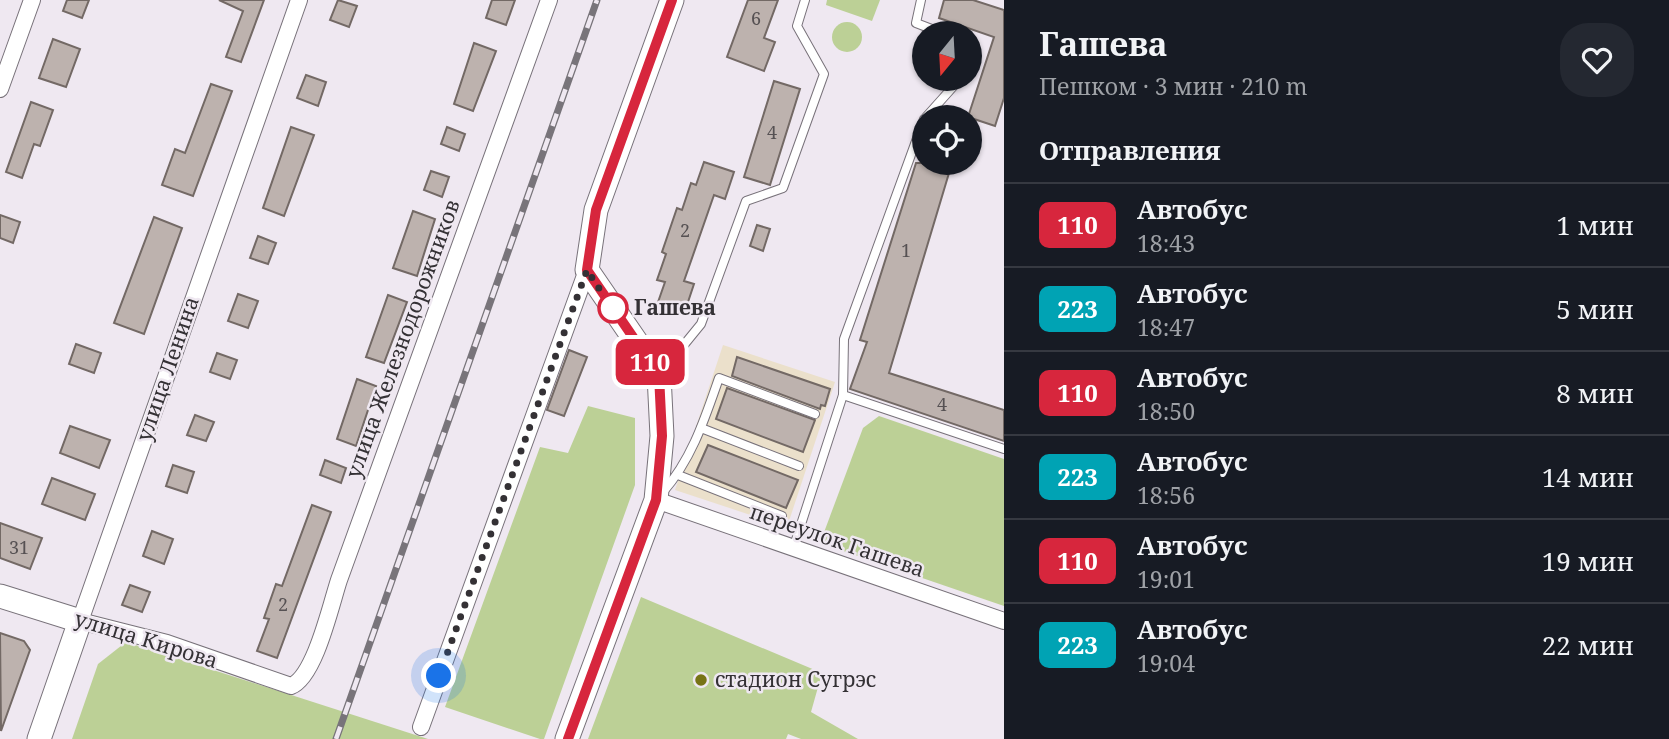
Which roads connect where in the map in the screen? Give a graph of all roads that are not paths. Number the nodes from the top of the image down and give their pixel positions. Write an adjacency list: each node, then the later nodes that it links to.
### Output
1 (32, 0): 8 (street)
2 (299, 0): 24 (street, улица Ленина)
3 (549, 0): 26 (street, улица Железнодорожников)
4 (672, 0): 12 (street)
5 (805, 0): 13 (lane)
6 (920, 0): 7 (lane)
7 (916, 21)
8 (0, 89)
9 (949, 91): 10 (lane)
10 (937, 105)
11 (912, 153): 14 (lane)
12 (587, 270): 13 (street); 27 (street)
13 (659, 375): 20 (street)
14 (843, 395): 17 (lane); 22 (lane)
15 (815, 414): 16 (lane)
16 (701, 428): 18 (lane); 19 (lane)
17 (1004, 449)
18 (799, 466)
19 (678, 475): 20 (lane); 21 (lane)
20 (656, 500): 22 (street, переулок Гашева); 29 (street)
21 (782, 516)
22 (793, 549): 25 (street, переулок Гашева)
23 (0, 596): 24 (street, улица Кирова)
24 (80, 621): 26 (street, улица Кирова); 28 (street, улица Ленина)
25 (1004, 621)
26 (291, 687)
27 (421, 727)
28 (39, 739)
29 (568, 739)

